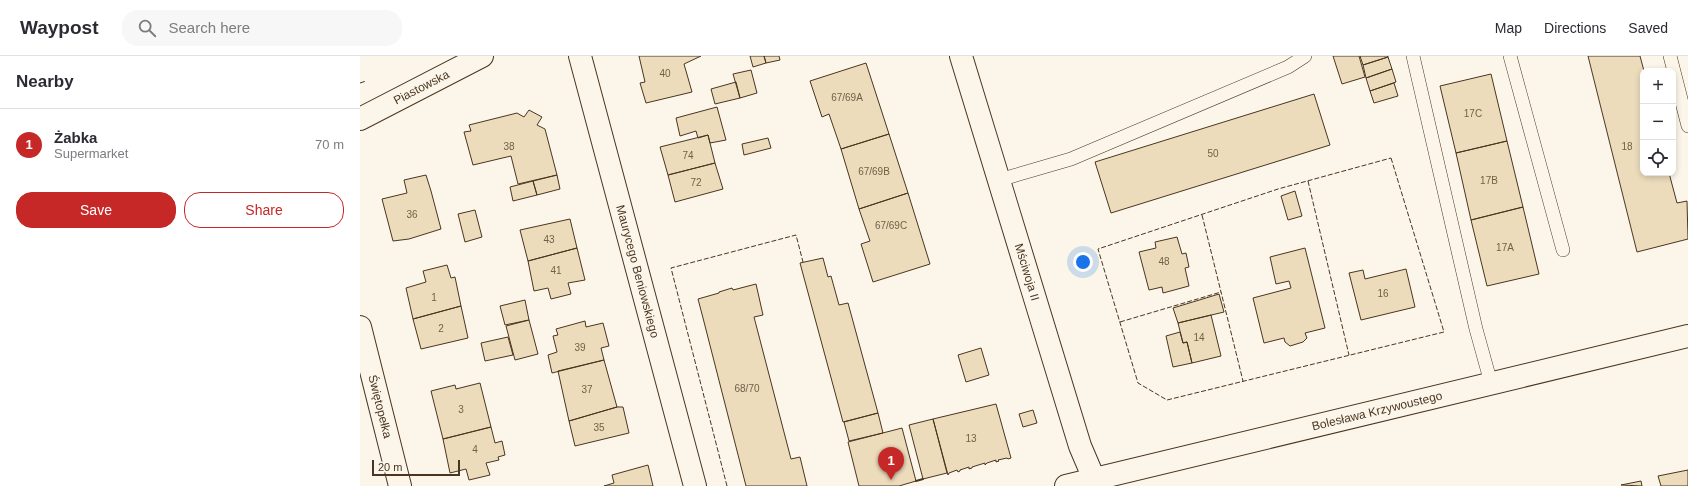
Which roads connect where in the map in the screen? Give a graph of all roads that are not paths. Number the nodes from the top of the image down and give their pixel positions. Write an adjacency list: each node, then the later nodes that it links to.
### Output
1 (482, 56): 8 (street, Piastowska)
2 (580, 56): 17 (street, Maurycego Beniowskiego)
3 (961, 56): 10 (street, Mściwoja II)
4 (1305, 56): 10 (lane)
5 (1413, 56): 14 (lane)
6 (1510, 56): 11 (lane)
7 (1670, 56): 9 (lane)
8 (360, 119)
9 (1688, 126)
10 (999, 180): 15 (street, Mściwoja II)
11 (1563, 250)
12 (360, 327): 16 (street, Świętopełka)
13 (1688, 336): 14 (street, Bolesława Krzywoustego)
14 (1491, 383): 15 (street, Bolesława Krzywoustego)
15 (1096, 482): 18 (street, Bolesława Krzywoustego)
16 (400, 486)
17 (695, 486)
18 (1066, 486)

